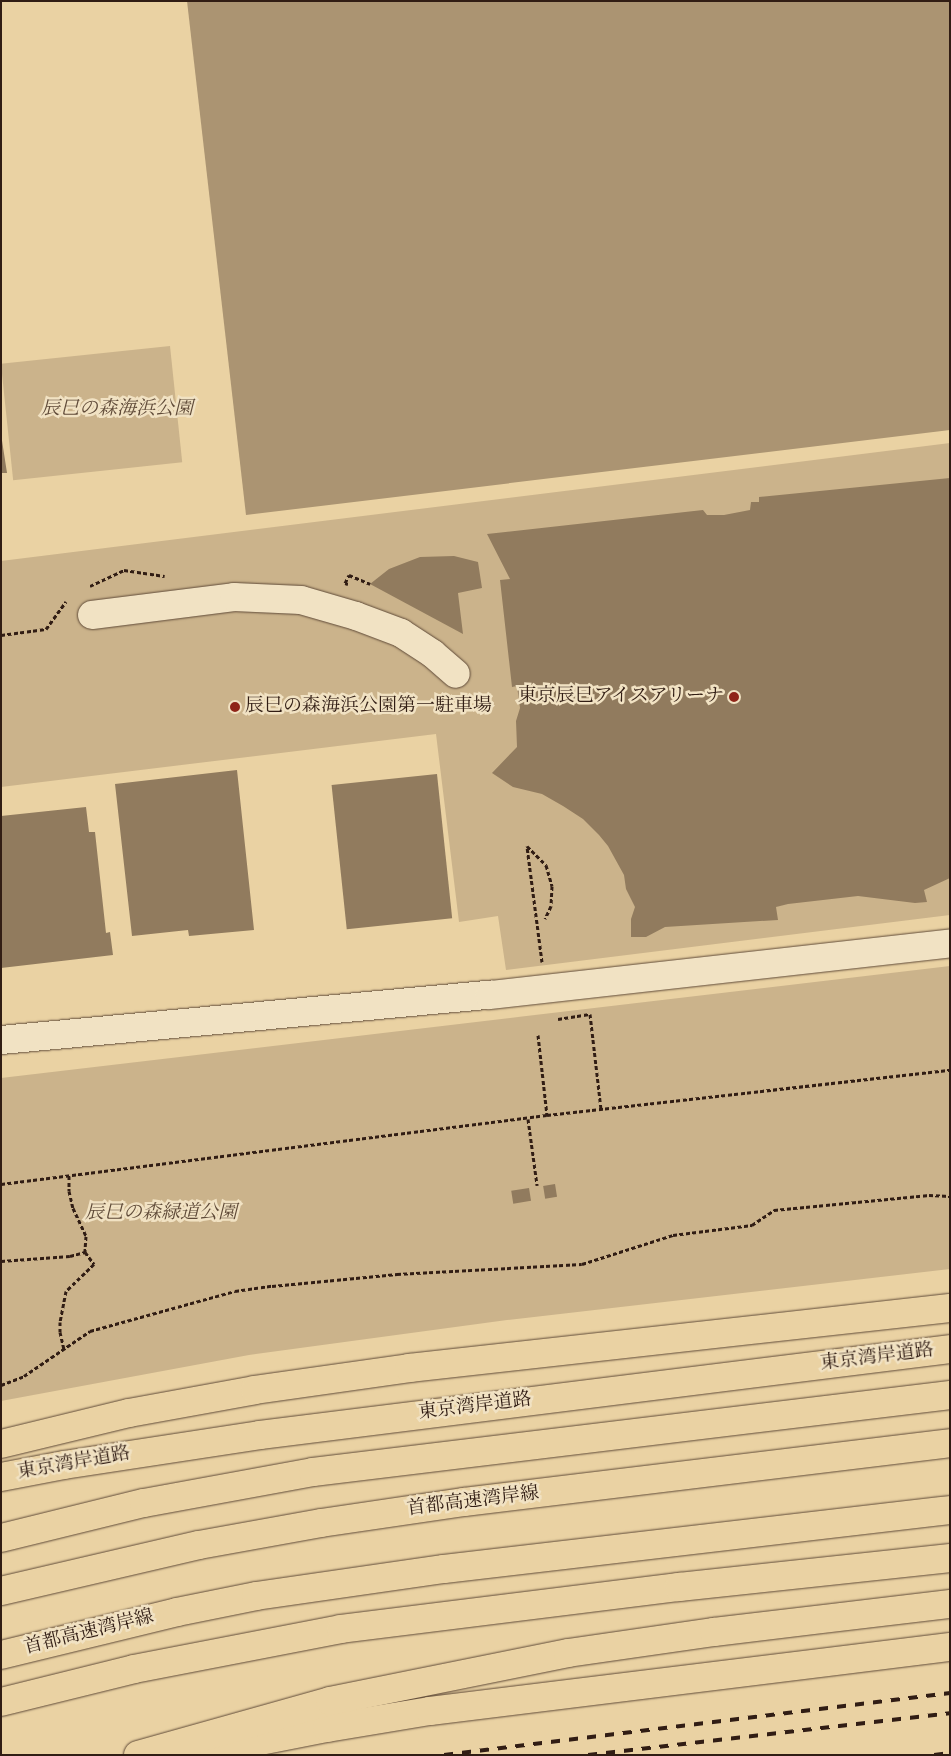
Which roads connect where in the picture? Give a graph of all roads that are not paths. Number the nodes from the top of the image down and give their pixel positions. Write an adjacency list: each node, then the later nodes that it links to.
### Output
1 (92, 615): 2 (street)
2 (456, 674)
3 (950, 943): 4 (street)
4 (1, 1040)
5 (950, 1308): 9 (highway)
6 (950, 1349): 10 (highway, 東京湾岸道路)
7 (950, 1395): 12 (highway)
8 (950, 1442): 14 (highway, 首都高速湾岸線)
9 (1, 1444)
10 (1, 1476)
11 (950, 1510): 17 (highway, 首都高速湾岸線)
12 (1, 1538)
13 (950, 1558): 18 (highway)
14 (1, 1591)
15 (950, 1604): 21 (highway)
16 (950, 1647): 22 (highway)
17 (1, 1655)
18 (134, 1668): 19 (highway); 20 (highway)
19 (1, 1684)
20 (1, 1702)
21 (138, 1755)
22 (193, 1755)

